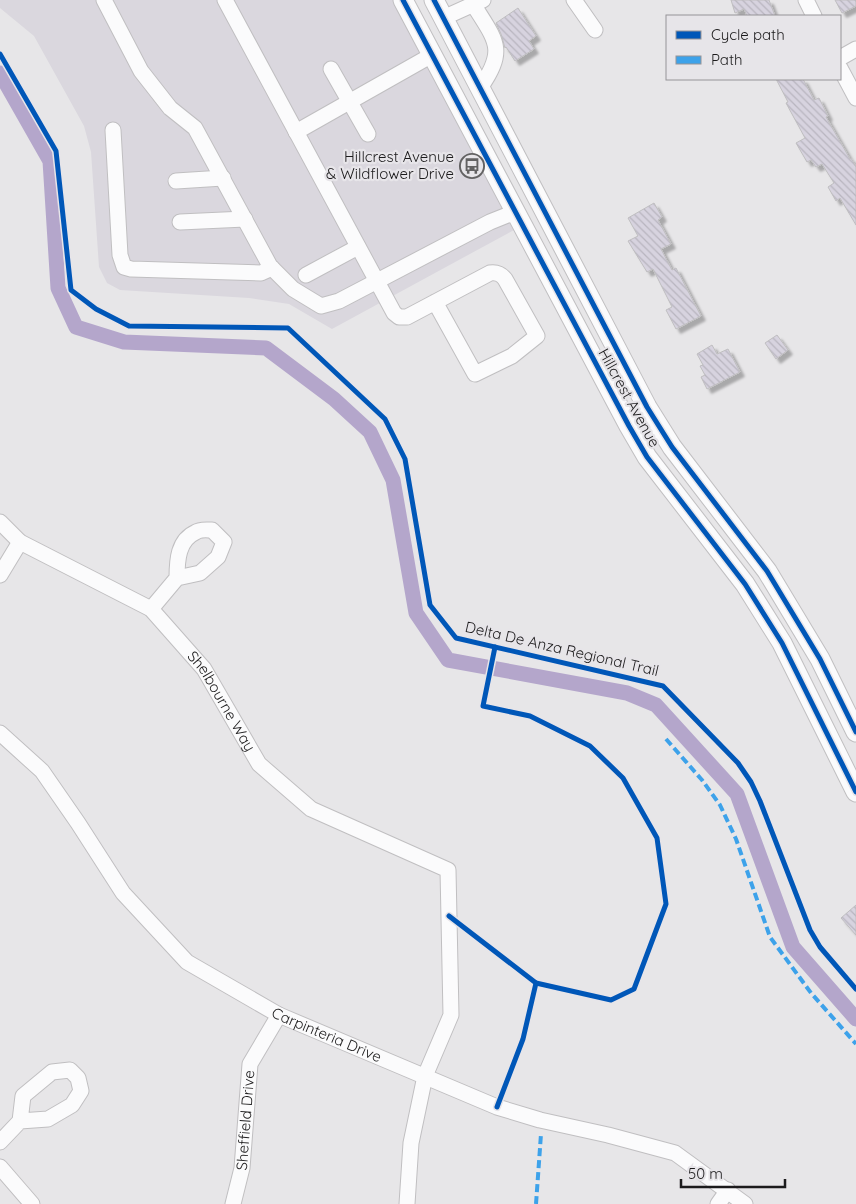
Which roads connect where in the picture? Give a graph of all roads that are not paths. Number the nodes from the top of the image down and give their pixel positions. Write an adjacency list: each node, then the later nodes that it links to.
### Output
1 (104, 0): 22 (street)
2 (226, 0): 20 (street)
3 (403, 0): 12 (main road, Hillcrest Avenue)
4 (434, 0): 9 (main road, Hillcrest Avenue)
5 (574, 0): 10 (street)
6 (806, 0): 8 (street)
7 (478, 2): 9 (street); 16 (street)
8 (814, 15)
9 (443, 18): 16 (main road, Hillcrest Avenue)
10 (595, 30)
11 (856, 49): 13 (street)
12 (432, 55): 18 (street); 24 (main road, Hillcrest Avenue)
13 (841, 57)
14 (331, 69): 18 (street)
15 (841, 70): 17 (street)
16 (480, 88): 31 (main road, Hillcrest Avenue)
17 (856, 98)
18 (349, 102): 20 (street); 21 (street)
19 (113, 130): 28 (street)
20 (296, 132): 27 (street)
21 (368, 134)
22 (222, 178): 23 (street); 25 (street)
23 (176, 181)
24 (515, 212): 30 (street); 31 (main road); 40 (main road, Hillcrest Avenue)
25 (245, 219): 26 (street); 28 (street)
26 (180, 222)
27 (358, 247): 29 (street); 30 (street)
28 (272, 268): 30 (street)
29 (306, 275)
30 (376, 281): 32 (street)
31 (583, 283): 38 (main road, Hillcrest Avenue)
32 (435, 302): 32 (street)
33 (0, 522): 34 (street, Shelbourne Way)
34 (20, 542): 35 (street); 37 (street, Shelbourne Way)
35 (0, 575)
36 (177, 578): 37 (street)
37 (151, 609): 42 (street, Shelbourne Way)
38 (856, 732)
39 (0, 733): 41 (street, Carpinteria Drive)
40 (856, 792)
41 (279, 1014): 42 (street, Carpinteria Drive); 48 (street, Sheffield Drive)
42 (425, 1076): 46 (street, Carpinteria Drive); 49 (street)
43 (20, 1121): 44 (street)
44 (0, 1142)
45 (0, 1167): 47 (street)
46 (728, 1190): 50 (street); 51 (street, Carpinteria Drive)
47 (32, 1204)
48 (233, 1204)
49 (408, 1204)
50 (718, 1204)
51 (745, 1204)

